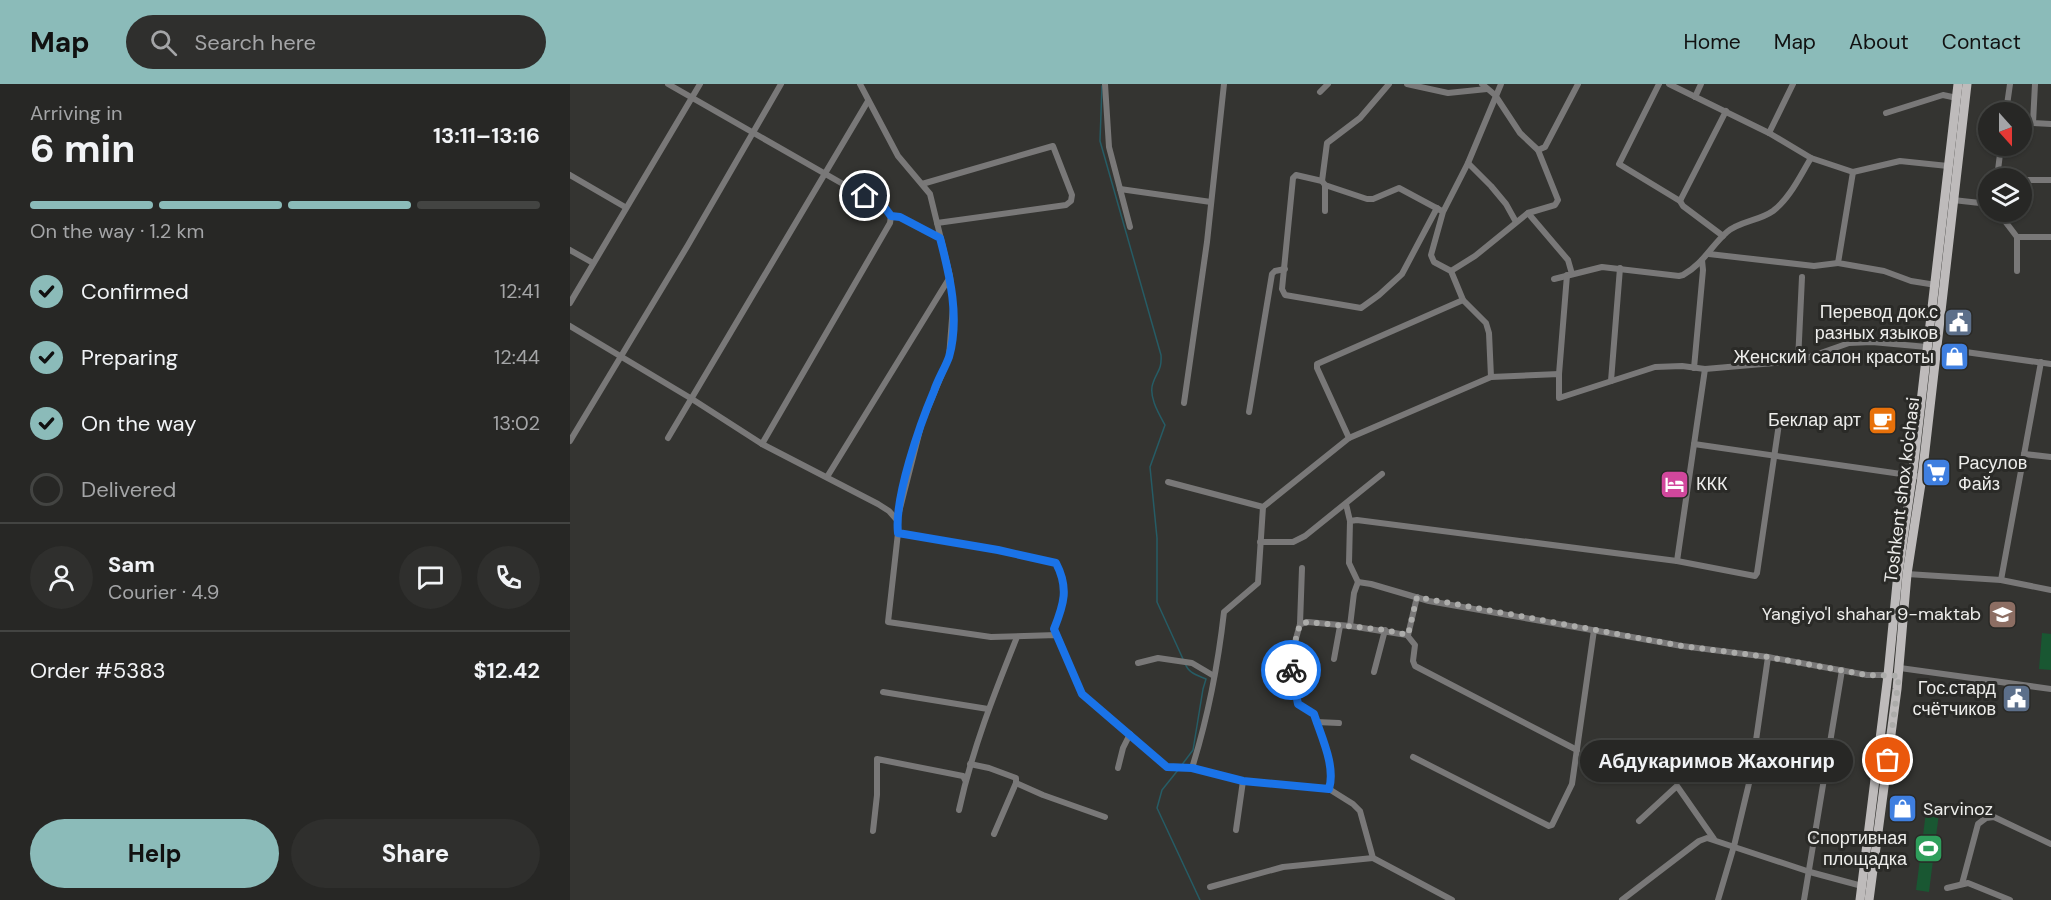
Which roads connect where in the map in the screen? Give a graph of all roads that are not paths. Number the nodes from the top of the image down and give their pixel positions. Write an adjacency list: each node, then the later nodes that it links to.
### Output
1 (668, 84): 24 (street)
2 (700, 84): 24 (street)
3 (781, 84): 31 (street)
4 (860, 84): 26 (street)
5 (1105, 84): 44 (street)
6 (1224, 84): 47 (street)
7 (1328, 84): 21 (street)
8 (1389, 84): 42 (street)
9 (1407, 84): 20 (street)
10 (1501, 84): 22 (street)
11 (1578, 84): 33 (street)
12 (1659, 84): 46 (street)
13 (1669, 84): 23 (street)
14 (1701, 84): 23 (street)
15 (1793, 84): 32 (street)
16 (1958, 84): 25 (main road, Toshkent shox ko'chasi)
17 (1967, 84): 45 (main road, Toshkent shox ko'chasi)
18 (2010, 84): 27 (street)
19 (2035, 84): 30 (street)
20 (1485, 86): 22 (street)
21 (1320, 92)
22 (1495, 95): 33 (street); 35 (street)
23 (1695, 97): 28 (street)
24 (691, 98): 31 (street); 49 (street)
25 (1957, 98): 29 (street); 36 (main road, Toshkent shox ko'chasi)
26 (868, 101): 38 (street); 43 (street)
27 (2007, 102)
28 (1726, 111): 32 (street); 46 (street)
29 (1886, 113)
30 (2051, 124)
31 (752, 133): 38 (street); 80 (street)
32 (1769, 133): 34 (street)
33 (1539, 150): 52 (street)
34 (1811, 158): 37 (street); 58 (street)
35 (1468, 163): 50 (street); 54 (street)
36 (1948, 166): 37 (street); 75 (main road, Toshkent shox ko'chasi)
37 (1853, 172): 66 (street)
38 (825, 173): 53 (street); 89 (street)
39 (570, 175): 49 (street)
40 (2032, 180): 41 (street)
41 (2051, 180)
42 (1324, 183): 50 (street); 51 (street); 68 (street)
43 (922, 184): 56 (street); 56 (street)
44 (1120, 189): 47 (street); 57 (street)
45 (1953, 200): 48 (street); 79 (main road, Toshkent shox ko'chasi)
46 (1680, 201): 58 (street)
47 (1211, 202): 90 (street)
48 (1978, 203)
49 (625, 207): 65 (street)
50 (1440, 210): 68 (street); 69 (street)
51 (1325, 211)
52 (1528, 213): 54 (street); 71 (street)
53 (891, 216): 61 (street); 96 (street)
54 (1516, 222): 69 (street)
55 (2006, 222): 59 (street)
56 (937, 223): 61 (street)
57 (1130, 227)
58 (1723, 237): 63 (street)
59 (2017, 237): 60 (street); 70 (street)
60 (2051, 237)
61 (940, 238): 72 (street)
62 (570, 250): 65 (street)
63 (1709, 254): 64 (street); 66 (street)
64 (1702, 260): 67 (street); 84 (street)
65 (593, 263): 77 (street)
66 (1838, 263): 75 (street)
67 (1620, 268): 71 (street); 88 (street)
68 (1285, 269): 91 (street)
69 (1451, 271): 76 (street)
70 (2017, 271)
71 (1569, 274): 74 (street); 86 (street)
72 (950, 276): 102 (street); 107 (street)
73 (1802, 277): 81 (street)
74 (1554, 279)
75 (1936, 285): 79 (main road, Toshkent shox ko'chasi)
76 (1463, 300): 87 (street); 94 (street)
77 (570, 303)
78 (570, 326): 80 (street)
79 (1932, 348): 81 (street); 82 (street); 103 (main road, Toshkent shox ko'chasi)
80 (621, 357): 89 (street); 95 (street)
81 (1798, 361): 85 (street)
82 (2041, 362): 83 (street); 98 (street)
83 (2051, 364)
84 (1694, 368): 85 (street); 88 (street)
85 (1705, 369): 97 (street)
86 (1559, 374): 87 (street); 88 (street)
87 (1491, 377): 94 (street)
88 (1611, 381)
89 (692, 399): 93 (street); 96 (street)
90 (1184, 404)
91 (1249, 412)
92 (1780, 417): 99 (street)
93 (668, 438)
94 (1349, 438): 106 (street)
95 (570, 441)
96 (762, 444): 102 (street)
97 (1694, 444): 99 (street); 111 (street)
98 (2024, 454): 100 (street); 114 (street)
99 (1774, 455): 103 (street); 111 (street)
100 (2051, 457)
101 (1382, 474): 105 (street)
102 (827, 477): 107 (street)
103 (1917, 477): 113 (main road, Toshkent shox ko'chasi); 130 (main road, Toshkent shox ko'chasi)
104 (1168, 482): 106 (street)
105 (1346, 504): 108 (street); 110 (street)
106 (1263, 507): 110 (street)
107 (897, 520): 109 (street)
108 (1350, 521): 111 (street); 115 (street)
109 (898, 533): 123 (street); 125 (street)
110 (1260, 542): 133 (street)
111 (1677, 561)
112 (1302, 568): 118 (street)
113 (1907, 574): 114 (street); 132 (main road, Toshkent shox ko'chasi)
114 (2001, 580): 116 (street)
115 (1358, 582): 117 (street); 120 (street)
116 (2051, 590)
117 (1417, 597): 122 (street); 124 (street)
118 (1300, 624): 119 (street); 137 (street)
119 (1340, 626): 120 (street); 127 (street)
120 (1350, 627): 121 (street)
121 (1385, 630): 124 (street); 131 (street)
122 (1594, 630): 126 (street); 140 (street)
123 (1057, 635): 125 (street); 139 (street)
124 (1408, 635): 140 (street)
125 (1017, 637): 136 (street)
126 (1768, 657): 129 (street); 157 (street)
127 (1334, 659)
128 (1138, 663): 133 (street)
129 (1842, 670): 130 (street); 159 (street)
130 (1888, 671): 132 (main road); 161 (main road, Toshkent shox ko'chasi)
131 (1374, 672)
132 (1899, 672): 134 (street); 169 (main road, Toshkent shox ko'chasi)
133 (1214, 676): 144 (street)
134 (2051, 689)
135 (883, 692): 136 (street)
136 (988, 709): 142 (street)
137 (1316, 722): 138 (street); 148 (street)
138 (1339, 723)
139 (1130, 734): 143 (street); 144 (street)
140 (1576, 750): 141 (street)
141 (1413, 757)
142 (970, 764): 145 (street); 147 (street)
143 (1118, 768)
144 (1190, 768): 146 (street)
145 (965, 780): 149 (street); 153 (street)
146 (1243, 781): 148 (street); 152 (street)
147 (1016, 783): 150 (street); 154 (street)
148 (1329, 789): 158 (street)
149 (959, 810)
150 (1105, 817)
151 (1639, 821): 155 (street)
152 (1236, 830)
153 (873, 831)
154 (994, 834)
155 (1714, 840): 157 (street); 165 (street)
156 (2051, 844): 160 (street)
157 (1734, 846): 159 (street); 166 (street)
158 (1373, 858): 162 (street); 164 (street)
159 (1810, 872): 161 (street); 167 (street)
160 (1962, 885): 163 (street); 170 (street)
161 (1862, 886): 168 (main road)
162 (1210, 887)
163 (1947, 888)
164 (1452, 900)
165 (1622, 900)
166 (1718, 900)
167 (1804, 900)
168 (1860, 900)
169 (1869, 900)
170 (2010, 900)

